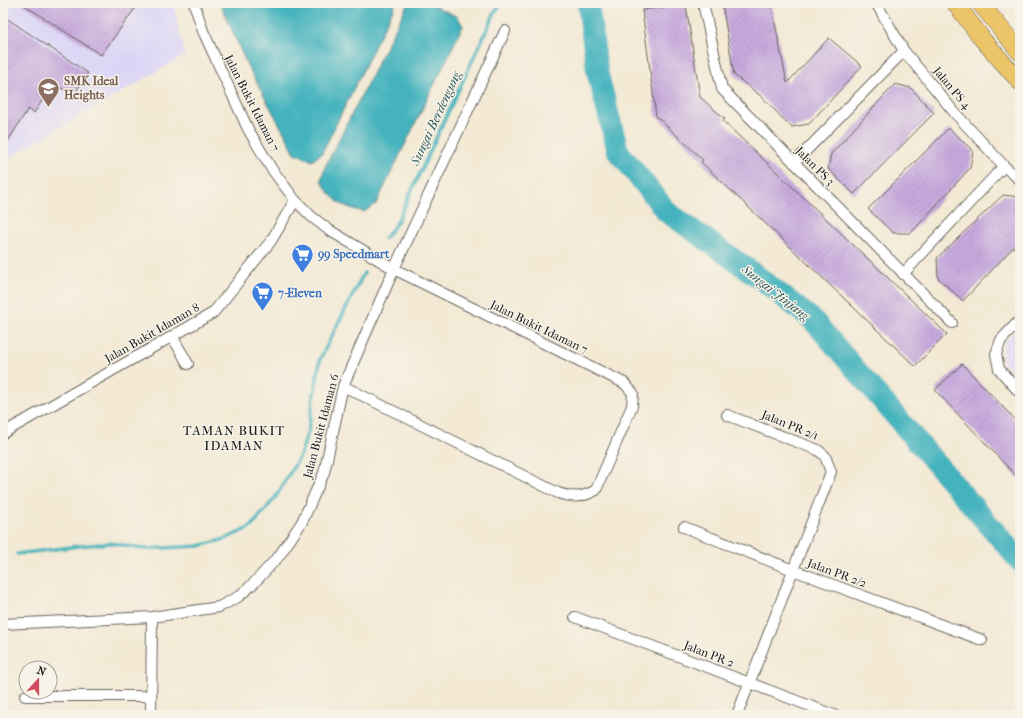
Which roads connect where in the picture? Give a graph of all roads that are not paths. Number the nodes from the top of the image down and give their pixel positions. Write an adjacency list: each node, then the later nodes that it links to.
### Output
1 (194, 3): 13 (street, Jalan Bukit Idaman 7)
2 (703, 3): 10 (street, Jalan PS 3)
3 (876, 3): 7 (street, Jalan PS 4)
4 (955, 3): 9 (highway)
5 (980, 3): 8 (highway)
6 (505, 31): 14 (street, Jalan Bukit Idaman 6)
7 (904, 51): 10 (street); 11 (street, Jalan PS 4)
8 (1020, 52)
9 (1020, 82)
10 (794, 163): 15 (street, Jalan PS 3)
11 (1004, 166): 12 (street, Jalan PS 4); 15 (street)
12 (1020, 180)
13 (295, 200): 14 (street, Jalan Bukit Idaman 7); 18 (street, Jalan Bukit Idaman 8)
14 (394, 269): 20 (street, Jalan Bukit Idaman 6); 20 (street, Jalan Bukit Idaman 7)
15 (904, 274): 17 (street, Jalan PS 3)
16 (1020, 320): 21 (street)
17 (952, 323)
18 (172, 336): 19 (street); 23 (street, Jalan Bukit Idaman 8)
19 (188, 364)
20 (343, 386): 26 (street, Jalan Bukit Idaman 6)
21 (1020, 393)
22 (727, 414): 25 (street, Jalan PR 2/1)
23 (3, 433)
24 (684, 527): 25 (street, Jalan PR 2/2)
25 (793, 570): 29 (street, Jalan PR 2/2); 30 (street)
26 (152, 617): 28 (street, Jalan Bukit Idaman 6); 32 (street)
27 (575, 617): 30 (street, Jalan PR 2)
28 (3, 624)
29 (982, 640)
30 (749, 683): 34 (street); 35 (street, Jalan PR 2)
31 (58, 696): 32 (street)
32 (151, 696): 33 (street)
33 (151, 715)
34 (737, 715)
35 (834, 715)

